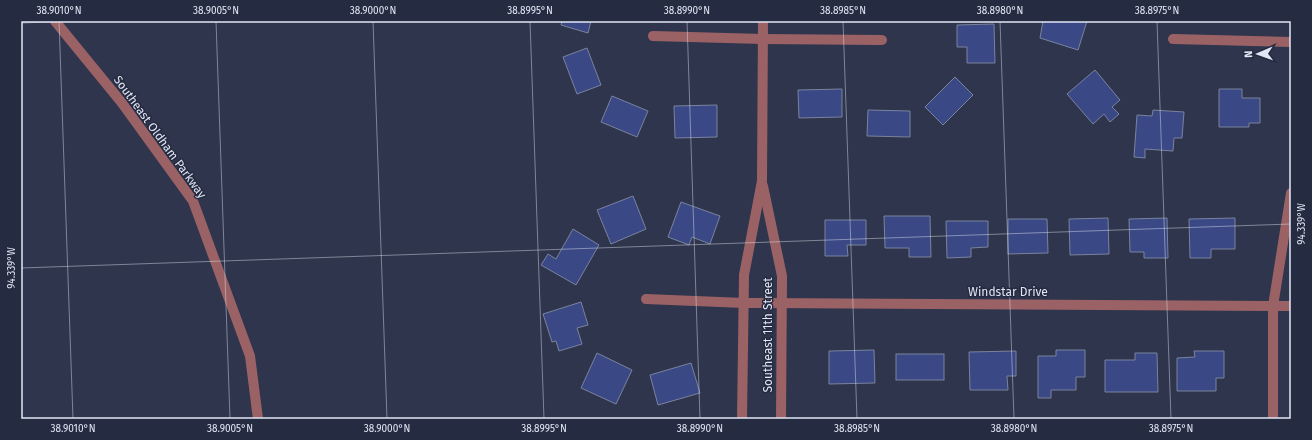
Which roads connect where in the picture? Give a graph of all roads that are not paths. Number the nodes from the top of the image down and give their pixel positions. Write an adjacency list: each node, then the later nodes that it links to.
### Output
1 (55, 21): 15 (street, Southeast Oldham Parkway)
2 (763, 21): 4 (street, Southeast 11th Street)
3 (653, 36): 4 (street)
4 (763, 39): 6 (street); 8 (street, Southeast 11th Street)
5 (1173, 39): 7 (street)
6 (882, 40)
7 (1291, 42)
8 (762, 181): 11 (street, Southeast 11th Street); 12 (street, Southeast 11th Street)
9 (1291, 193): 13 (street)
10 (646, 299): 11 (street, Windstar Drive)
11 (744, 303): 12 (street, Windstar Drive); 16 (street, Southeast 11th Street)
12 (782, 303): 13 (street, Windstar Drive); 17 (street, Southeast 11th Street)
13 (1272, 306): 14 (street, Windstar Drive); 18 (street)
14 (1291, 306)
15 (258, 419)
16 (742, 419)
17 (781, 419)
18 (1273, 419)

